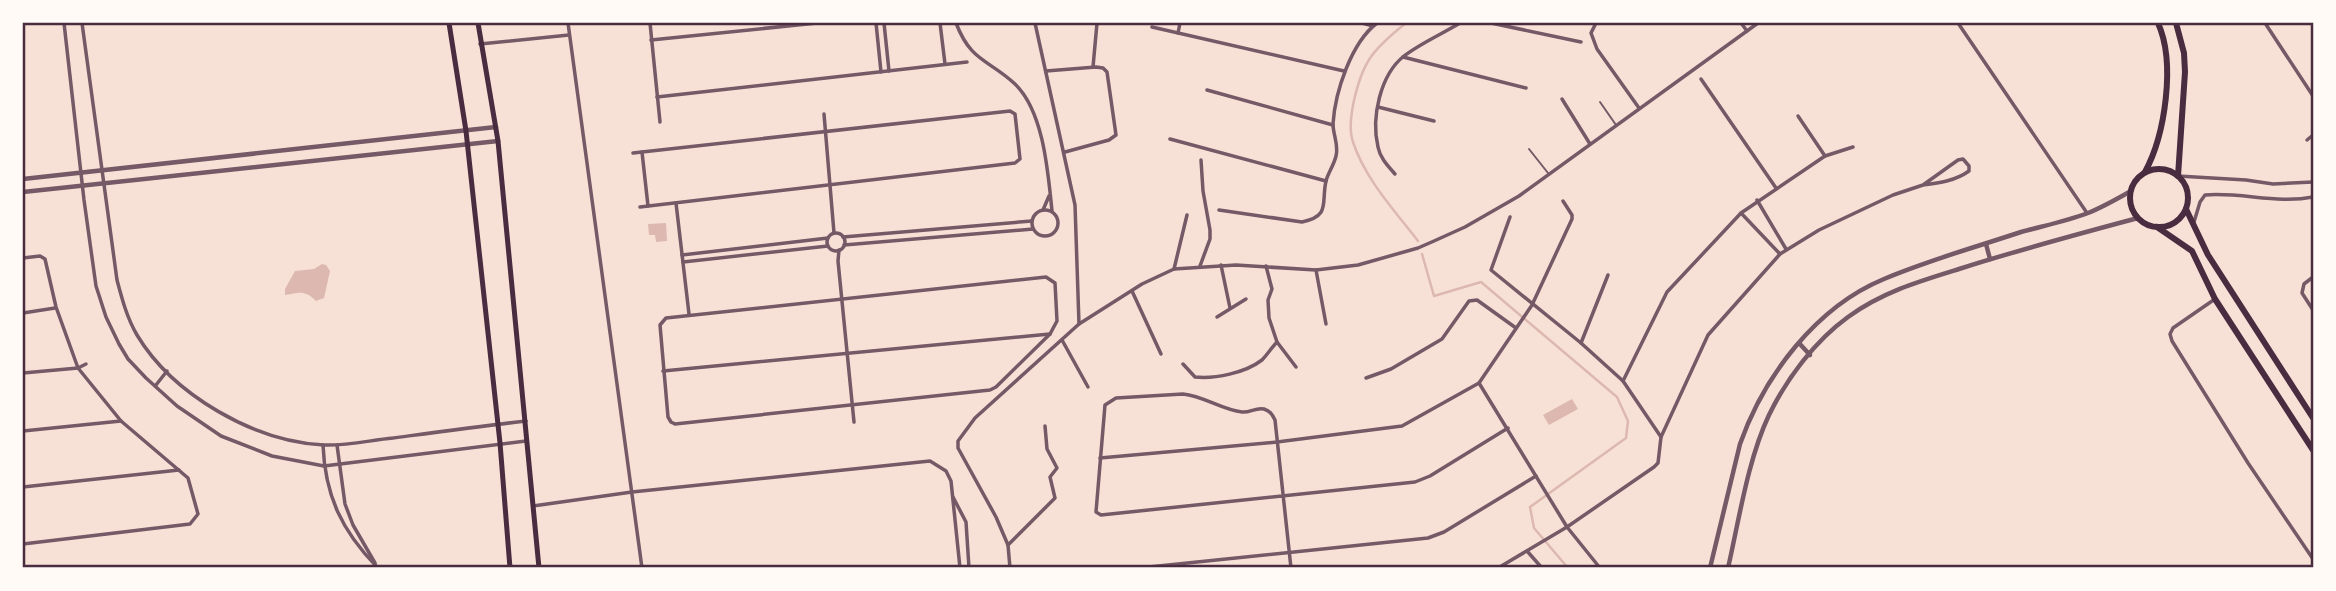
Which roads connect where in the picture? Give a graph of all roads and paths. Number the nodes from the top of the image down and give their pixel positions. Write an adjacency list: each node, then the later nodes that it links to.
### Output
1 (64, 23): 73 (street)
2 (82, 23): 72 (street)
3 (449, 23): 57 (main road)
4 (478, 23): 32 (main road)
5 (568, 23): 29 (street)
6 (650, 23): 30 (street)
7 (817, 23): 30 (street)
8 (876, 23): 40 (street)
9 (884, 23): 37 (street)
10 (940, 23): 35 (street)
11 (956, 23): 88 (street)
12 (1035, 23): 38 (street)
13 (1097, 23): 36 (street)
14 (1180, 23): 28 (street)
15 (1362, 23): 25 (street)
16 (1460, 23): 33 (street)
17 (1491, 23): 31 (street)
18 (1596, 23): 49 (street)
19 (1741, 23): 27 (street)
20 (1758, 23): 27 (street)
21 (1958, 23): 100 (street)
22 (2158, 23): 76 (main road)
23 (2176, 23): 77 (main road)
24 (2264, 23): 44 (street)
25 (1375, 24): 39 (street)
26 (1152, 27): 28 (street)
27 (1747, 32): 49 (street)
28 (1178, 33): 39 (street)
29 (569, 34): 32 (street); 186 (street)
30 (651, 40): 45 (street)
31 (1581, 42)
32 (480, 44): 56 (main road)
33 (1403, 57): 42 (street); 48 (street)
34 (967, 62): 35 (street)
35 (945, 64): 37 (street)
36 (1093, 67): 38 (street); 68 (street)
37 (889, 71): 40 (street)
38 (1046, 71): 68 (street)
39 (1344, 71): 54 (street)
40 (881, 72): 45 (street)
41 (1701, 79): 85 (street)
42 (1526, 88)
43 (1207, 89): 54 (street)
44 (2313, 96)
45 (657, 97): 53 (street)
46 (1562, 99): 63 (street)
47 (1600, 102): 55 (lane)
48 (1378, 107): 52 (street); 74 (street)
49 (1639, 108): 55 (street)
50 (824, 114): 58 (street)
51 (1798, 116): 70 (street)
52 (1433, 121)
53 (660, 122)
54 (1333, 125): 79 (street)
55 (1616, 126): 63 (street)
56 (496, 127): 57 (street); 62 (main road)
57 (466, 131): 64 (main road); 72 (street)
58 (825, 132): 67 (street); 82 (street); 82 (street)
59 (2313, 135): 61 (street)
60 (1170, 139): 79 (street)
61 (2306, 140)
62 (498, 141): 64 (street); 167 (main road)
63 (1590, 144): 75 (street)
64 (468, 145): 81 (street); 169 (main road)
65 (1853, 147): 70 (street)
66 (1529, 149): 75 (lane)
67 (642, 152): 69 (street); 93 (street)
68 (1065, 152): 139 (street)
69 (634, 153)
70 (1825, 156): 85 (street)
71 (1201, 160): 122 (street)
72 (101, 171): 73 (street); 81 (street)
73 (82, 174): 78 (street); 84 (street)
74 (1395, 174)
75 (1549, 174): 125 (street)
76 (2144, 174): 77 (main road); 86 (main road)
77 (2178, 176): 80 (street); 95 (main road)
78 (23, 179)
79 (1326, 181): 97 (street)
80 (2313, 182)
81 (104, 184): 84 (street); 154 (street)
82 (831, 185): 92 (street); 108 (street)
83 (1923, 185): 83 (street); 114 (street)
84 (82, 186): 87 (street); 161 (street)
85 (1776, 188): 90 (street)
86 (2131, 191): 100 (street); 103 (main road)
87 (23, 192)
88 (1050, 194): 96 (street); 98 (street)
89 (2313, 197): 105 (street)
90 (1757, 200): 99 (street); 114 (street)
91 (1563, 201): 133 (street)
92 (676, 203): 93 (street); 117 (street)
93 (648, 206): 94 (street)
94 (640, 207)
95 (2186, 209): 105 (main road); 106 (main road)
96 (1043, 210): 98 (street); 104 (street)
97 (1219, 210)
98 (1052, 211): 107 (street)
99 (1741, 213): 116 (street); 159 (street)
100 (2087, 213): 111 (street)
101 (1187, 215): 124 (street)
102 (1510, 218): 133 (street)
103 (2138, 218): 106 (main road); 119 (street)
104 (1032, 221): 107 (street); 109 (street)
105 (2193, 225): 158 (main road)
106 (2157, 227): 130 (main road)
107 (1034, 229): 112 (street)
108 (836, 233): 109 (street); 110 (street)
109 (843, 237): 112 (street)
110 (828, 238): 113 (street); 117 (street)
111 (1986, 244): 119 (street); 146 (street)
112 (844, 245): 115 (street)
113 (828, 246): 115 (street); 120 (street)
114 (1786, 249): 116 (street)
115 (837, 251): 131 (street)
116 (1780, 254): 173 (street)
117 (682, 255): 120 (street)
118 (23, 258): 132 (street)
119 (1990, 259): 149 (street)
120 (683, 262): 137 (street)
121 (1221, 265): 122 (street); 123 (street); 134 (street)
122 (1200, 266): 124 (street)
123 (1266, 266): 125 (street); 144 (street)
124 (1174, 269): 128 (street)
125 (1316, 270): 140 (street)
126 (1608, 275): 145 (street)
127 (2313, 277): 135 (street)
128 (1132, 290): 139 (street); 148 (street)
129 (1246, 299): 134 (street)
130 (2215, 299): 163 (main road); 195 (street)
131 (842, 300): 137 (street); 142 (street); 147 (street)
132 (56, 307): 136 (street); 153 (street)
133 (1531, 307): 141 (street); 145 (street)
134 (1230, 308): 138 (street)
135 (2313, 310)
136 (23, 313)
137 (689, 314): 155 (street)
138 (1217, 317)
139 (1079, 324): 143 (street)
140 (1326, 324)
141 (1517, 327): 157 (street); 160 (street)
142 (1050, 334): 147 (street); 164 (street)
143 (1062, 340): 162 (street); 192 (street)
144 (1277, 342): 151 (street); 152 (street)
145 (1581, 343): 159 (street)
146 (1799, 343): 149 (street); 208 (street)
147 (847, 353): 155 (street); 164 (street)
148 (1161, 354)
149 (1810, 355): 209 (street)
150 (86, 364): 153 (street)
151 (1184, 364)
152 (1296, 367)
153 (78, 368): 156 (street); 166 (street)
154 (167, 371): 161 (street); 177 (street)
155 (663, 371): 164 (street)
156 (23, 373)
157 (1366, 378)
158 (2287, 378): 163 (main road); 165 (main road)
159 (1623, 382): 173 (street)
160 (1479, 383): 171 (street); 175 (street)
161 (156, 385): 182 (street)
162 (1088, 387)
163 (2273, 387): 179 (main road)
164 (853, 405): 168 (street)
165 (2313, 418)
166 (121, 421): 172 (street); 183 (street)
167 (526, 421): 169 (street); 174 (main road)
168 (854, 422)
169 (498, 424): 176 (main road); 178 (street)
170 (1045, 426): 192 (street)
171 (1508, 428): 184 (street); 188 (street)
172 (23, 431)
173 (1661, 437): 190 (street)
174 (528, 440): 176 (street); 189 (main road)
175 (1277, 442): 180 (street); 180 (street); 188 (street)
176 (500, 443): 181 (street); 197 (main road)
177 (323, 445): 178 (street); 182 (street)
178 (337, 445): 181 (street)
179 (2313, 450)
180 (1100, 458): 188 (street)
181 (340, 464): 182 (street); 196 (street)
182 (324, 466): 196 (street)
183 (179, 470): 185 (street); 191 (street)
184 (1536, 476): 190 (street); 194 (street)
185 (23, 487)
186 (632, 492): 187 (street); 189 (street); 199 (street)
187 (952, 496): 200 (street); 201 (street)
188 (1283, 497): 194 (street)
189 (533, 506): 198 (main road)
190 (1567, 527): 193 (street); 207 (street)
191 (23, 544)
192 (1008, 545): 202 (street)
193 (1527, 550): 205 (street); 206 (street)
194 (1289, 554): 203 (street); 204 (street)
195 (2313, 559)
196 (377, 568)
197 (510, 568)
198 (539, 568)
199 (642, 568)
200 (960, 568)
201 (969, 568)
202 (1010, 568)
203 (1139, 568)
204 (1291, 568)
205 (1498, 568)
206 (1542, 568)
207 (1600, 568)
208 (1710, 568)
209 (1728, 568)

